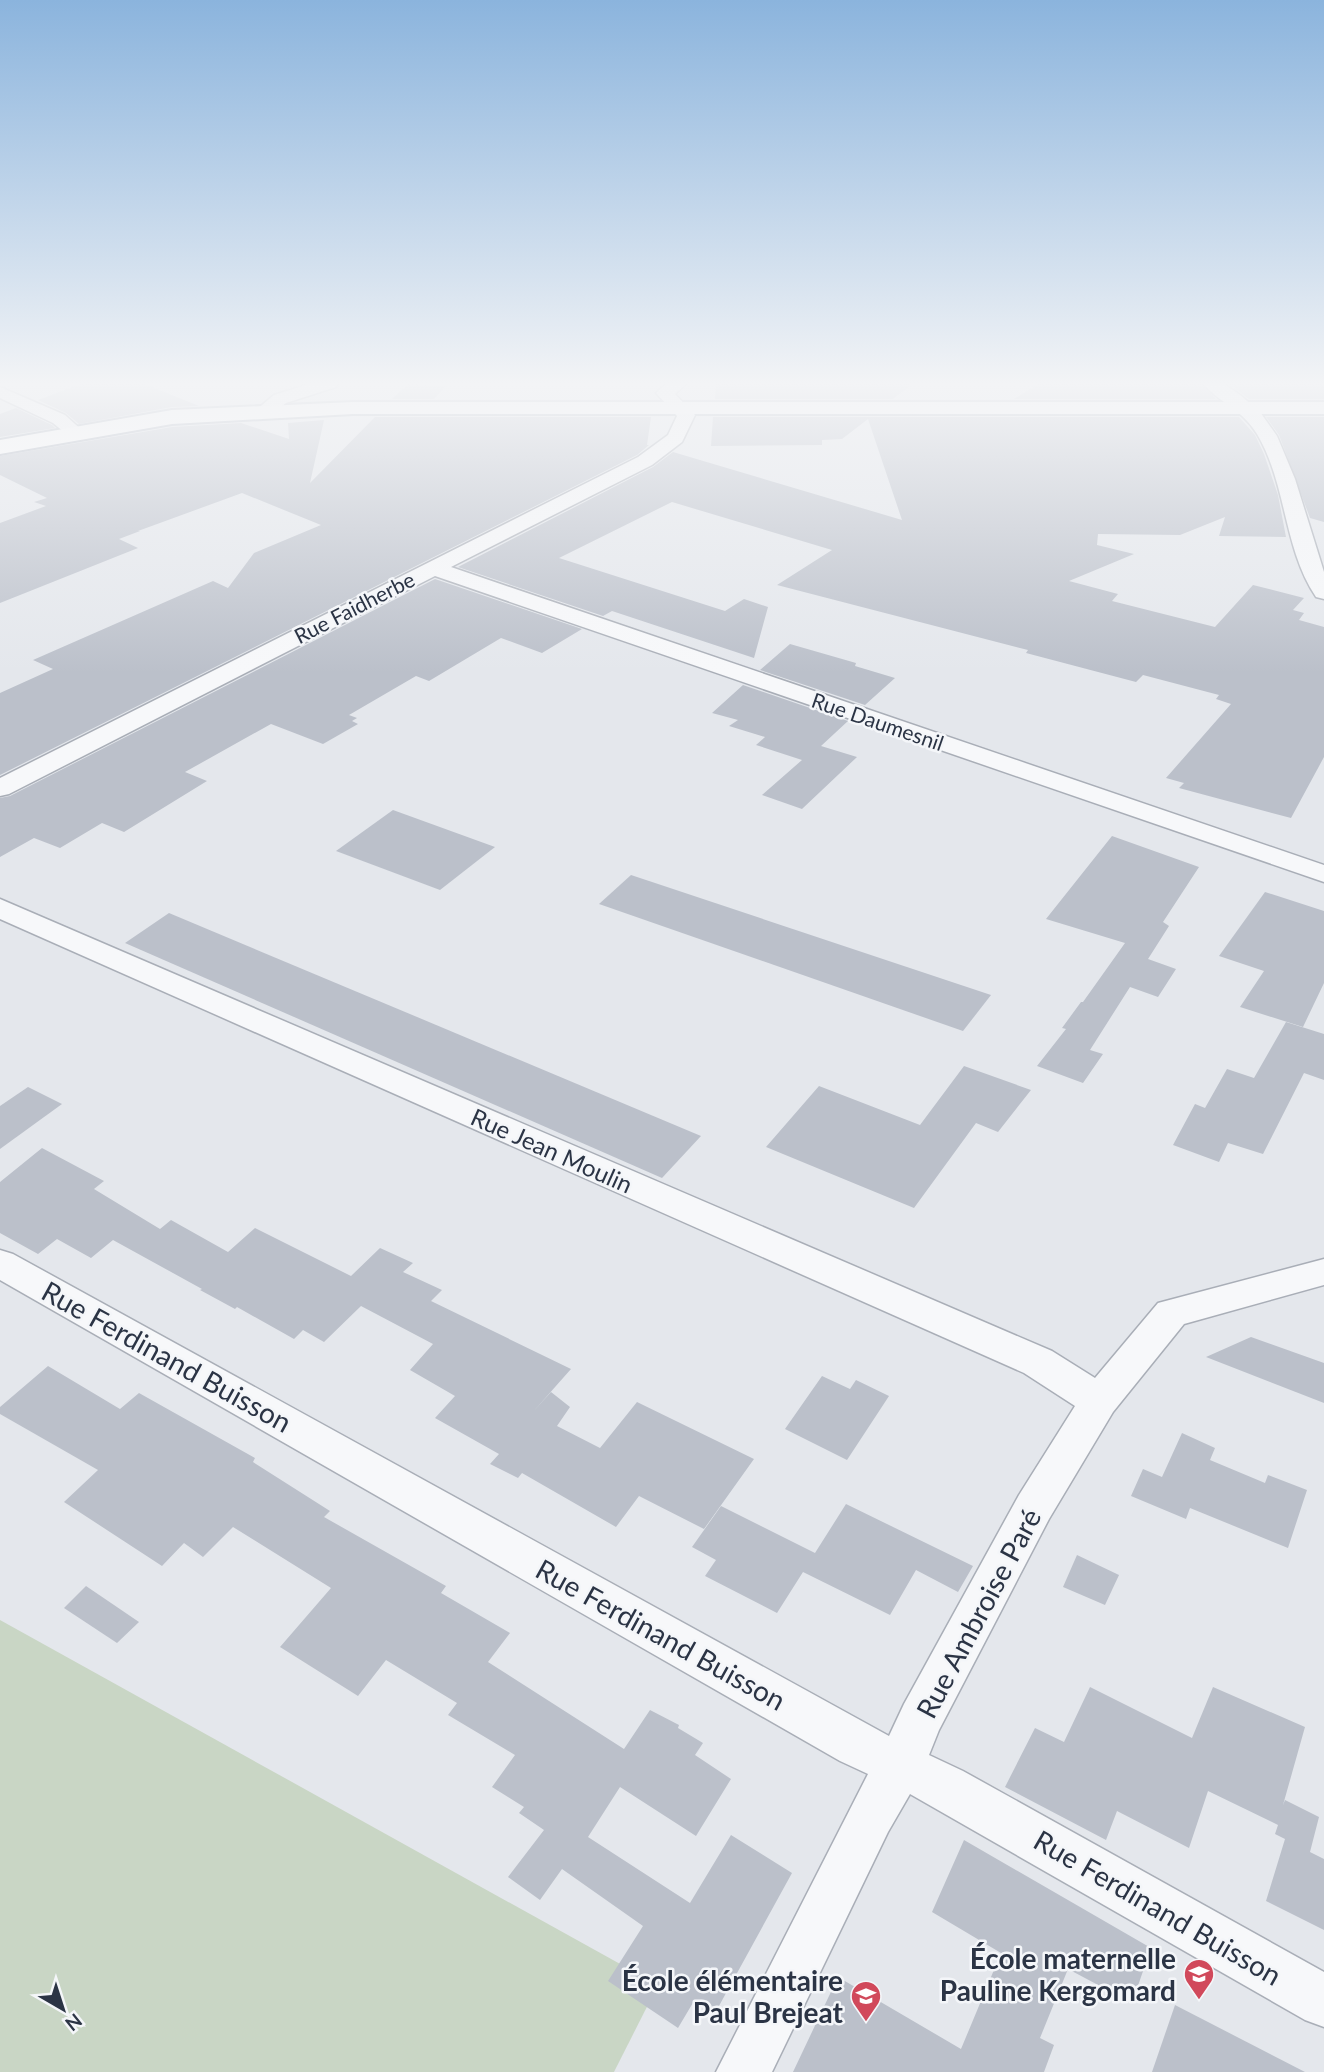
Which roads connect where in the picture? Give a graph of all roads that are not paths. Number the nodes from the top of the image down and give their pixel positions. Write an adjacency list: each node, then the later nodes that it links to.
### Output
1 (608, 480): 3 (street, Rue Faidherbe)
2 (1284, 480): 4 (street)
3 (432, 568): 5 (street, Rue Faidherbe); 6 (street, Rue Daumesnil)
4 (1324, 592)
5 (0, 788)
6 (1324, 874)
7 (0, 908): 10 (street, Rue Jean Moulin)
8 (0, 1263): 11 (street, Rue Ferdinand Buisson)
9 (1324, 1272): 10 (street, Rue Ambroise Paré)
10 (1099, 1401): 11 (street, Rue Ambroise Paré)
11 (901, 1766): 12 (street, Rue Ferdinand Buisson); 13 (street, Rue Ambroise Paré)
12 (1324, 2001)
13 (743, 2072)

